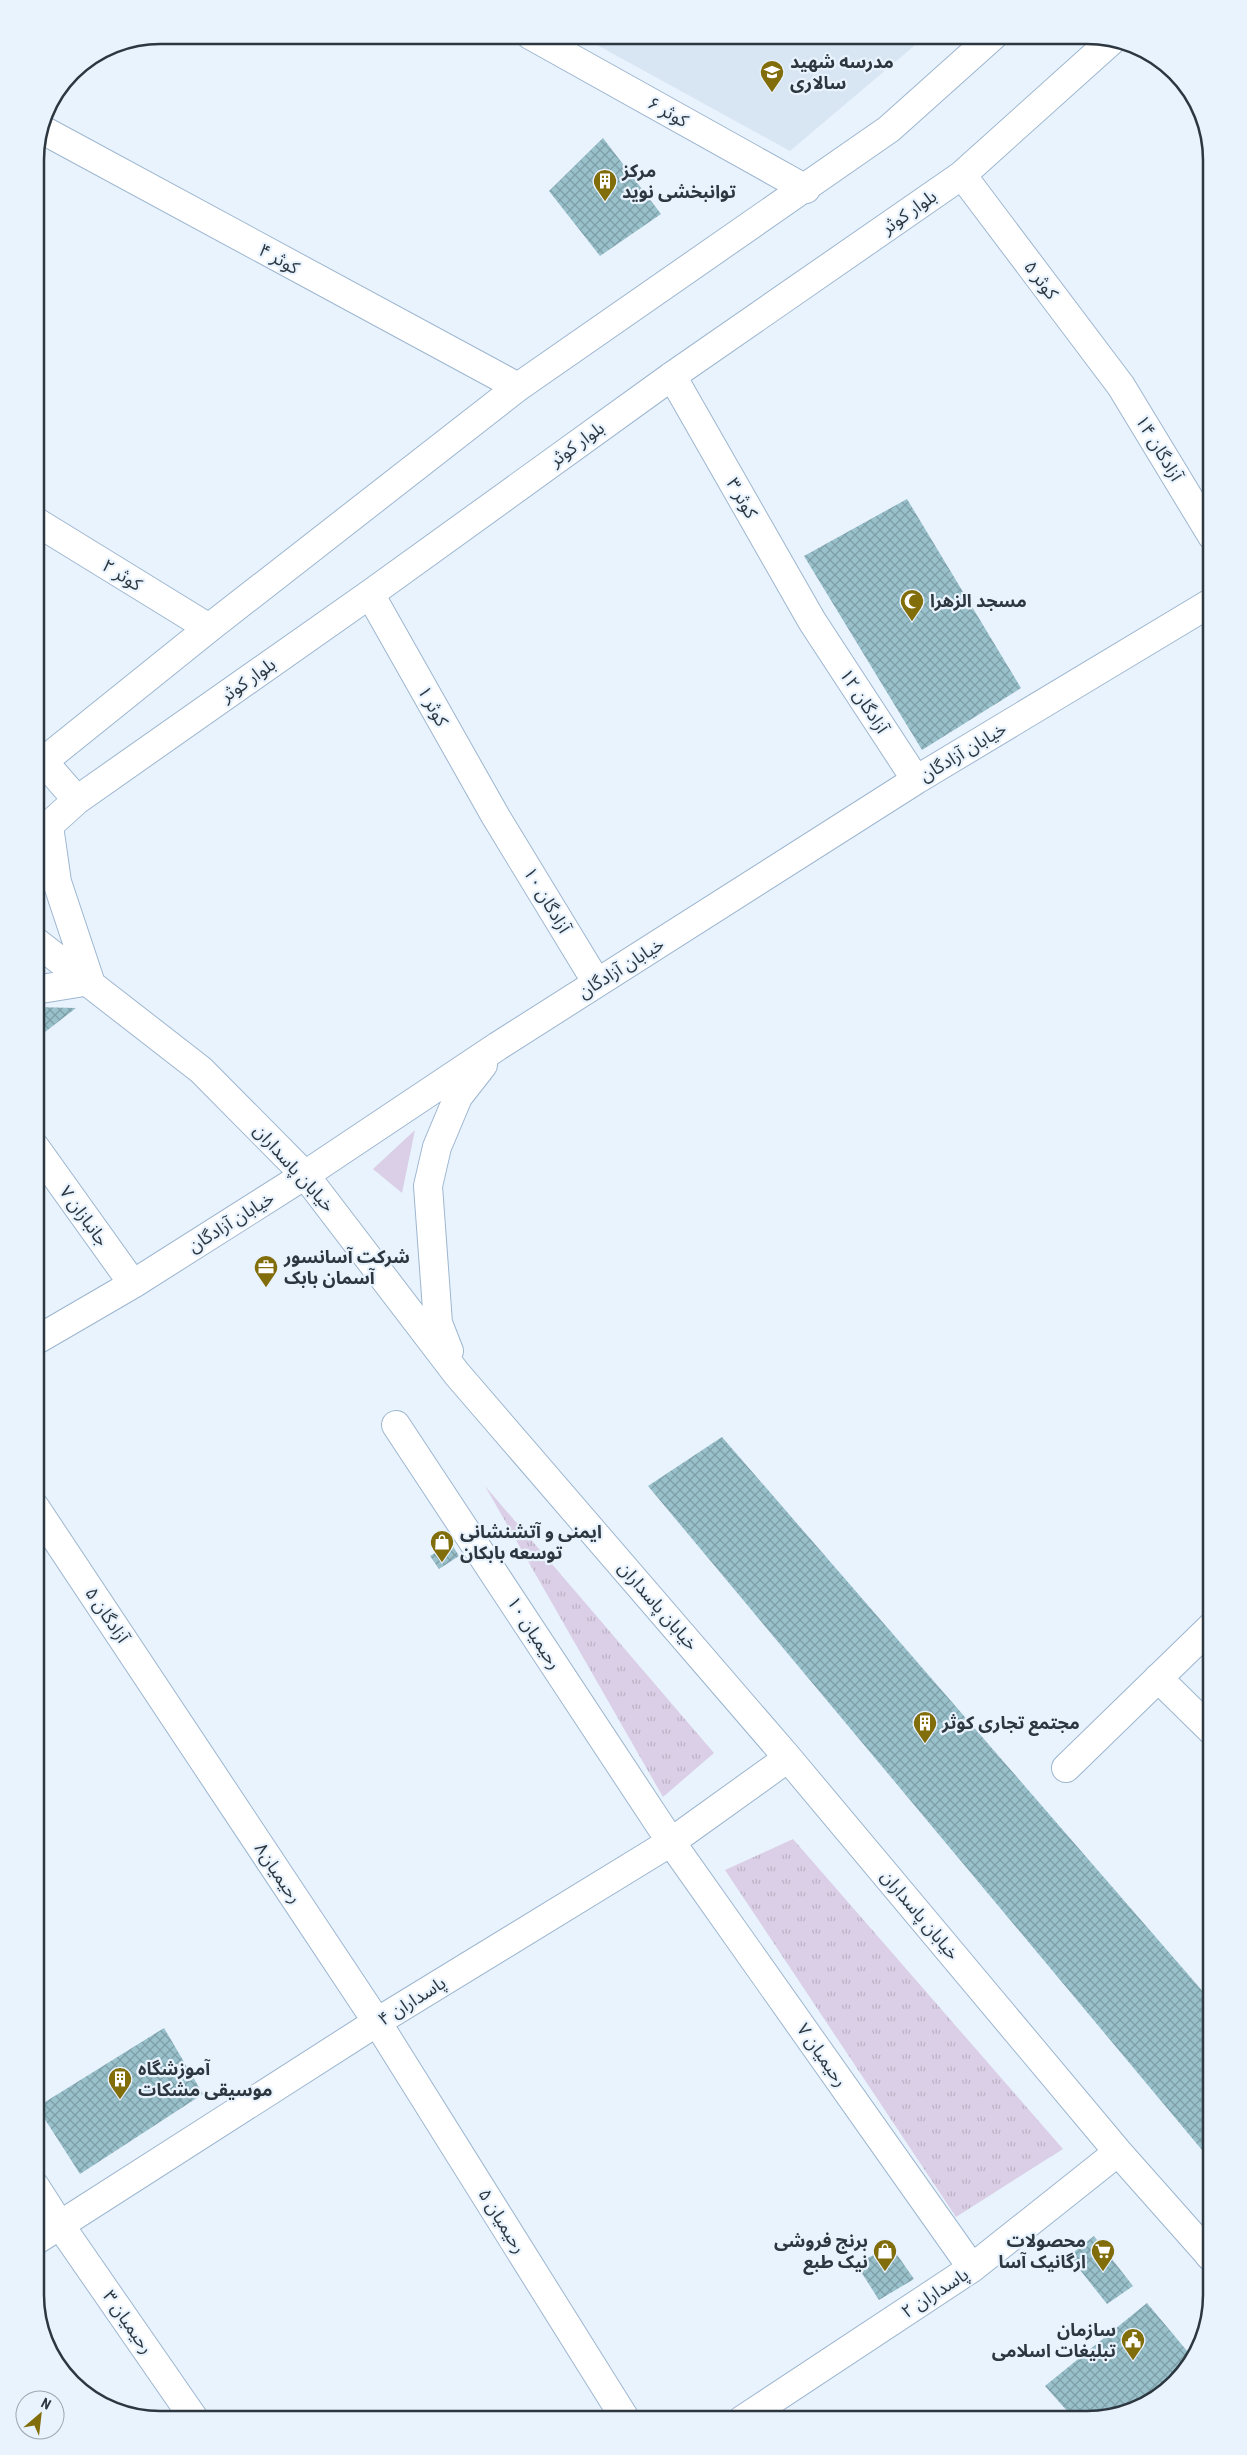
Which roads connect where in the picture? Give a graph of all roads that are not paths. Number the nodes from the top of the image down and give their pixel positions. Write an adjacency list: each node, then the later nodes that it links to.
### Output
1 (546, 44): 6 (street, کوثر ۶)
2 (984, 44): 6 (street)
3 (1106, 45): 5 (street, بلوار کوثر)
4 (47, 133): 9 (street, کوثر ۴)
5 (962, 175): 7 (street, بلوار کوثر); 8 (street, کوثر ۵)
6 (806, 189): 9 (street)
7 (672, 376): 12 (street, بلوار کوثر); 14 (street, کوثر ۳)
8 (1121, 386): 10 (street, آزادگان ۱۴)
9 (518, 387): 15 (street)
10 (1203, 521)
11 (44, 527): 15 (street, کوثر ۲)
12 (370, 594): 19 (street, بلوار کوثر); 20 (street, کوثر ۱)
13 (1203, 607): 18 (street, خیابان آزادگان)
14 (812, 621): 18 (street, آزادگان ۱۲)
15 (209, 628): 16 (street)
16 (44, 761)
17 (44, 770): 19 (street)
18 (916, 780): 25 (street, خیابان آزادگان)
19 (77, 800): 21 (street, بلوار کوثر)
20 (496, 817): 25 (street, آزادگان ۱۰)
21 (44, 830)
22 (44, 839): 24 (street)
23 (44, 947): 24 (street, خیابان پاسداران)
24 (90, 981): 26 (street); 29 (street, خیابان پاسداران)
25 (597, 983): 27 (street, خیابان آزادگان)
26 (44, 989)
27 (498, 1046): 29 (street, خیابان آزادگان); 32 (street)
28 (44, 1160): 30 (street, جانبازان ۷)
29 (305, 1175): 30 (street, خیابان آزادگان); 32 (street, خیابان پاسداران)
30 (133, 1284): 31 (street, خیابان آزادگان)
31 (44, 1336)
32 (457, 1374): 39 (street, خیابان پاسداران)
33 (396, 1425): 41 (street, رحیمیان ۱۰)
34 (44, 1521): 38 (street, آزادگان ۵)
35 (1203, 1635): 36 (street)
36 (1158, 1678): 37 (street); 40 (street)
37 (1203, 1722)
38 (178, 1723): 42 (street, رحیمیان۸)
39 (788, 1758): 41 (street, پاسداران ۴); 43 (street, خیابان پاسداران)
40 (1066, 1768)
41 (672, 1842): 42 (street, پاسداران ۴); 48 (street, رحیمیان ۷)
42 (377, 2022): 45 (street, پاسداران ۴); 50 (street, رحیمیان ۵)
43 (1118, 2152): 47 (street, خیابان پاسداران); 48 (street, پاسداران ۲)
44 (44, 2200): 45 (street, رحیمیان ۳)
45 (60, 2225): 46 (street, پاسداران ۴); 49 (street, رحیمیان ۳)
46 (44, 2235)
47 (1203, 2247)
48 (972, 2268): 51 (street, پاسداران ۲)
49 (189, 2411)
50 (620, 2411)
51 (756, 2411)

